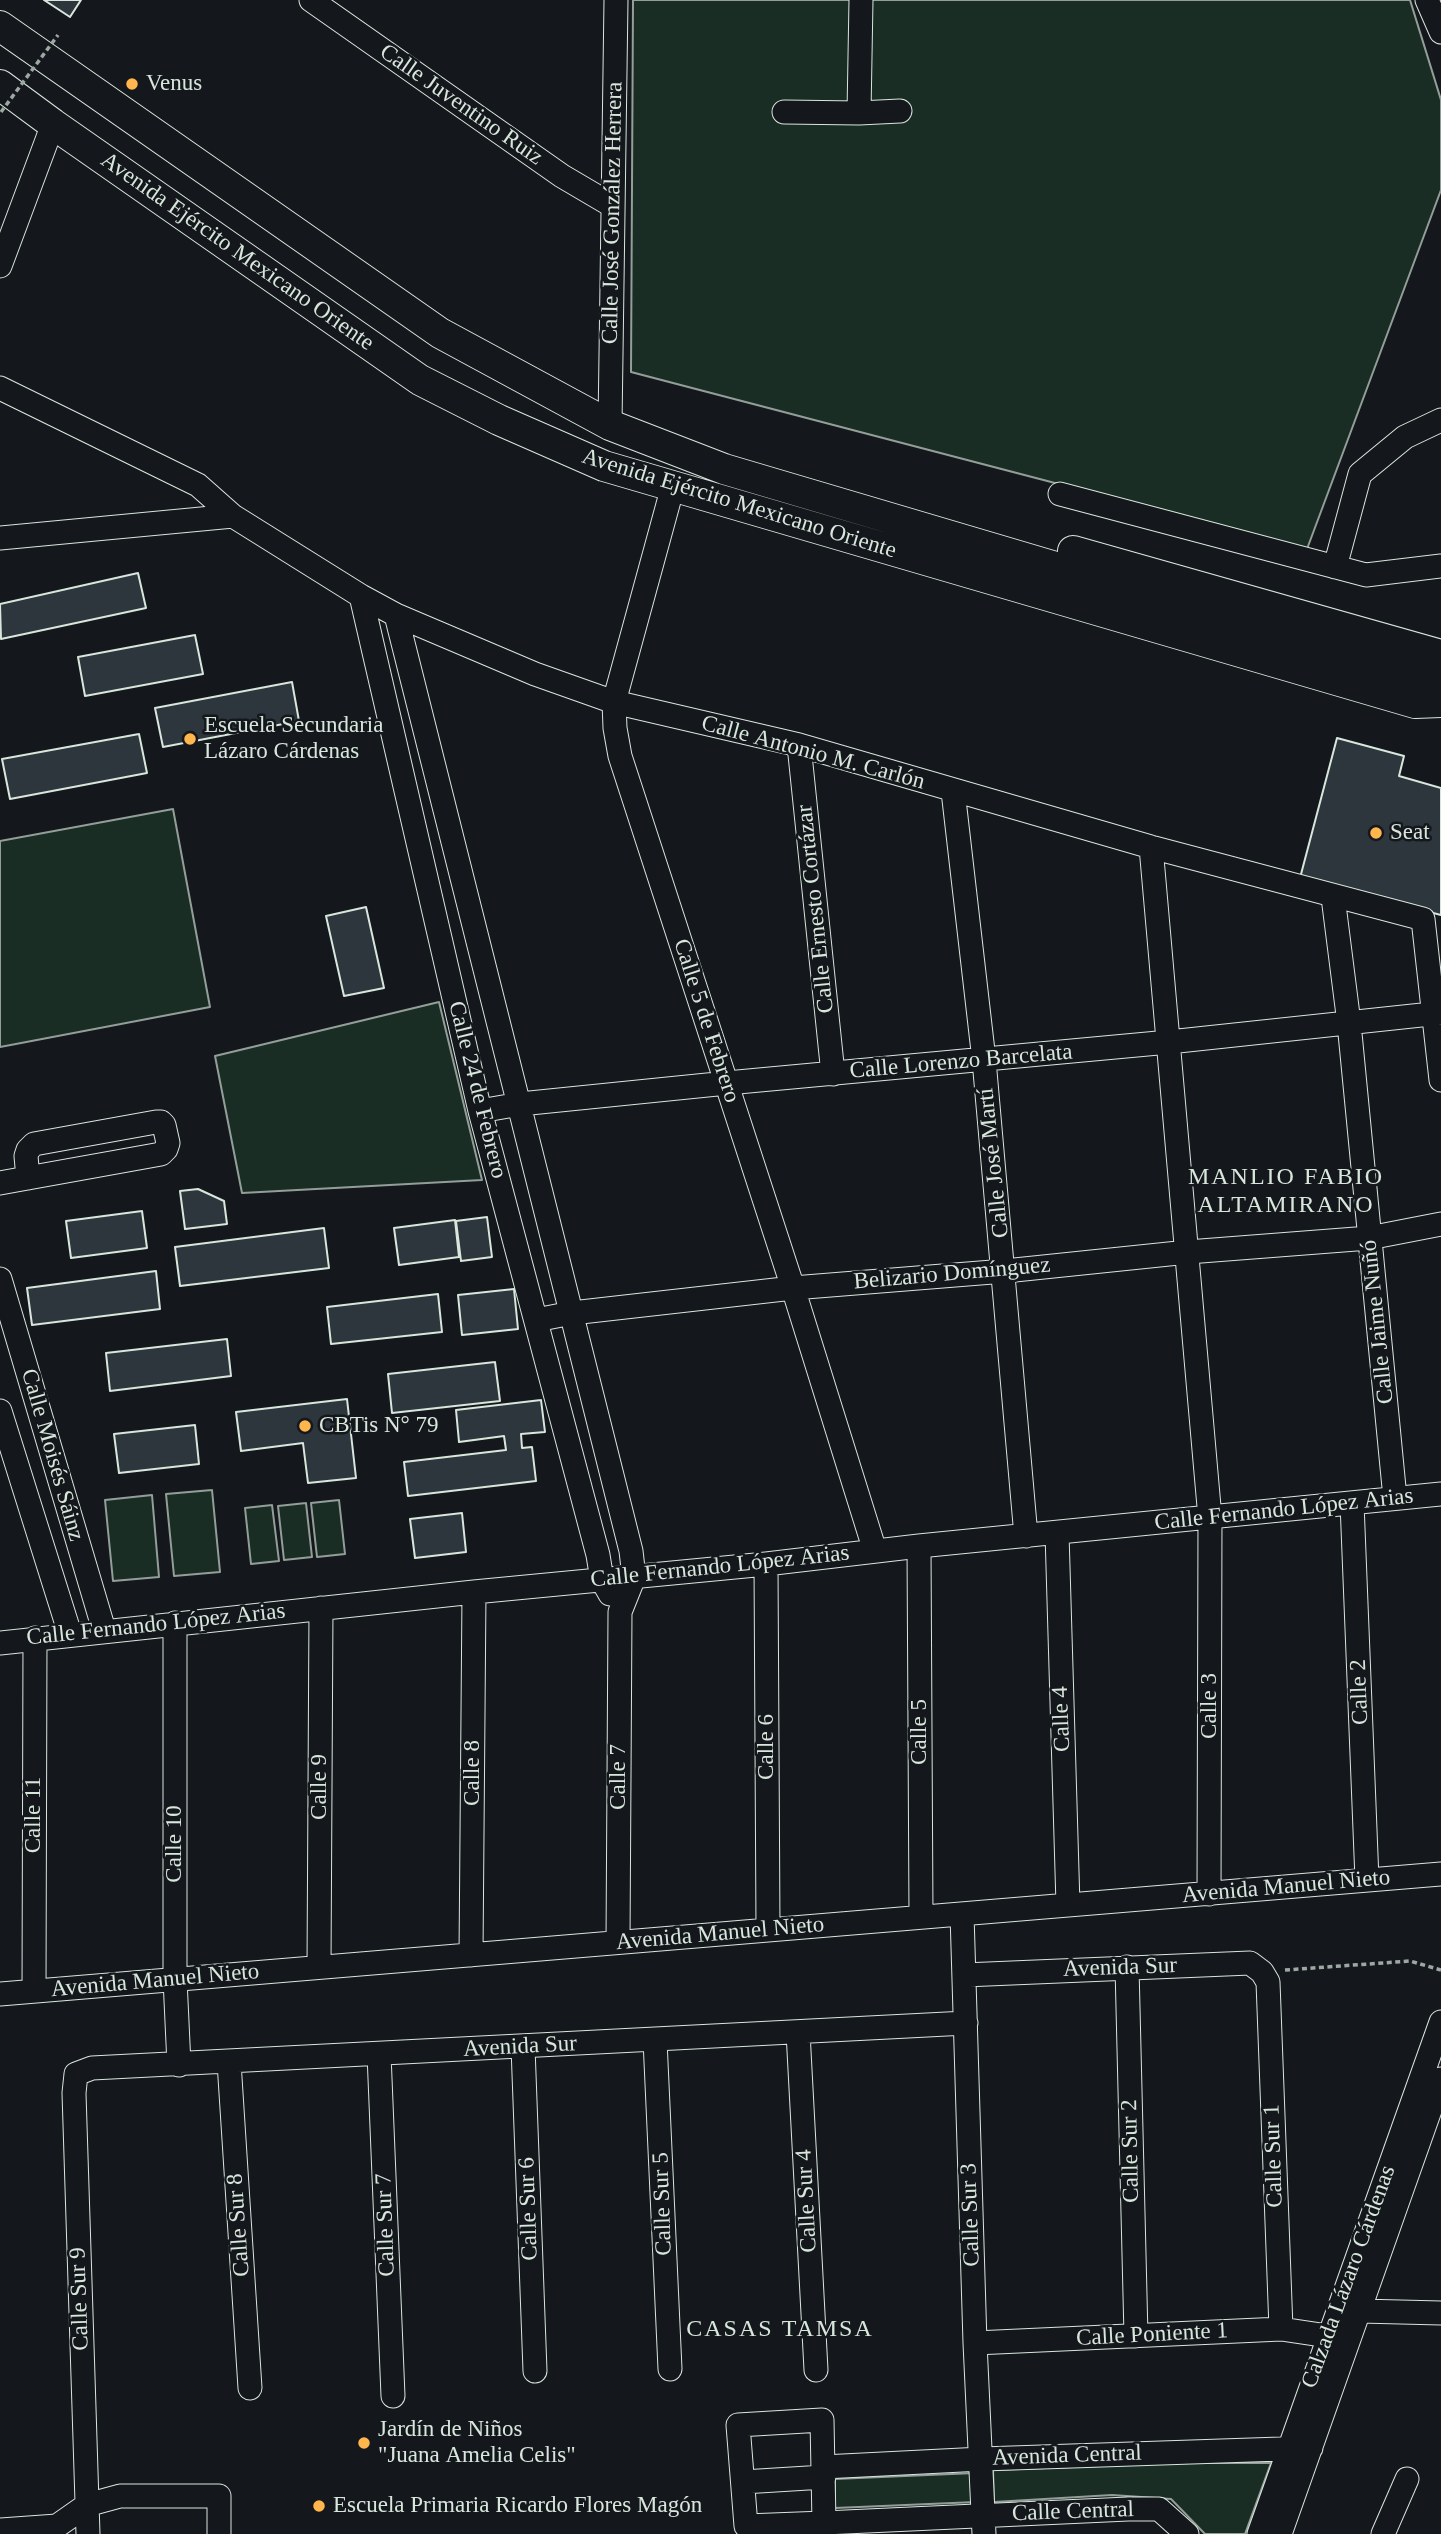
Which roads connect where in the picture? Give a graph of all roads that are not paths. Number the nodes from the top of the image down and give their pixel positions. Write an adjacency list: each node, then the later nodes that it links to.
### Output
1 (310, 0): 12 (street, Calle Juventino Ruiz)
2 (616, 0): 12 (street, Calle José González Herrera)
3 (861, 0): 10 (street)
4 (1427, 0): 6 (street)
5 (0, 26): 16 (main road, Avenida Ejército Mexicano Oriente)
6 (1441, 32)
7 (1, 98): 11 (main road, Avenida Ejército Mexicano Oriente)
8 (784, 111): 10 (street)
9 (900, 111): 10 (street)
10 (859, 113)
11 (53, 124): 13 (street); 18 (main road, Avenida Ejército Mexicano Oriente)
12 (613, 206): 16 (street, Calle José González Herrera)
13 (0, 266)
14 (0, 388): 20 (street, Calle Antonio M. Carlón)
15 (1441, 420): 23 (street)
16 (610, 425): 17 (main road, Avenida Ejército Mexicano Oriente)
17 (724, 469): 26 (main road, Avenida Ejército Mexicano Oriente); 27 (main road, Avenida Ejército Mexicano Oriente)
18 (673, 486): 28 (street, Calle 5 de Febrero); 29 (main road, Avenida Ejército Mexicano Oriente)
19 (1060, 494): 23 (street)
20 (233, 516): 21 (street); 24 (street, Calle Antonio M. Carlón)
21 (0, 538)
22 (1441, 566): 23 (street)
23 (1335, 567)
24 (361, 596): 25 (street, Calle Antonio M. Carlón); 42 (street, Calle 24 de Febrero)
25 (396, 615): 28 (street, Calle Antonio M. Carlón); 41 (street, Calle 24 de Febrero)
26 (1441, 655)
27 (1441, 681)
28 (614, 702): 30 (street, Calle Antonio M. Carlón); 40 (street, Calle 5 de Febrero)
29 (1432, 706)
30 (799, 745): 31 (street, Calle Antonio M. Carlón); 38 (street, Calle Ernesto Cortázar)
31 (953, 791): 32 (street, Calle Antonio M. Carlón); 37 (street, Calle José Martí)
32 (1151, 847): 33 (street, Calle Antonio M. Carlón); 36 (street, Calle 3)
33 (1333, 897): 34 (street, Calle Antonio M. Carlón); 35 (street, Calle Jaime Nuñó)
34 (1438, 1014): 35 (street, Calle Lorenzo Barcelata); 39 (street)
35 (1349, 1023): 36 (street, Calle Lorenzo Barcelata); 46 (street, Calle Jaime Nuñó)
36 (1169, 1042): 37 (street, Calle Lorenzo Barcelata); 47 (street, Calle 3)
37 (984, 1060): 38 (street, Calle Lorenzo Barcelata); 48 (street, Calle José Martí)
38 (833, 1074): 40 (street, Calle Lorenzo Barcelata)
39 (1441, 1080)
40 (727, 1083): 41 (street, Calle Lorenzo Barcelata); 50 (street, Calle 5 de Febrero)
41 (520, 1104): 42 (street, Calle Lorenzo Barcelata); 51 (street, Calle 24 de Febrero)
42 (480, 1111): 52 (street, Calle 24 de Febrero)
43 (28, 1178): 43 (street); 44 (street)
44 (0, 1183)
45 (1441, 1224): 46 (street, Belizario Domínguez)
46 (1369, 1238): 47 (street, Belizario Domínguez); 55 (street, Calle Jaime Nuñó)
47 (1188, 1252): 48 (street, Belizario Domínguez); 57 (street, Calle 3)
48 (1004, 1271): 50 (street, Belizario Domínguez); 59 (street, Calle José Martí)
49 (0, 1279): 69 (street, Calle Moisés Sáinz)
50 (793, 1288): 51 (street, Belizario Domínguez); 61 (street, Calle 5 de Febrero)
51 (572, 1313): 52 (street, Belizario Domínguez); 63 (street, Calle 24 de Febrero)
52 (536, 1320): 64 (street, Calle 24 de Febrero)
53 (0, 1411): 70 (street, Calle Moisés Sáinz)
54 (1441, 1494): 55 (street, Calle Fernando López Arias)
55 (1395, 1497): 56 (street, Calle Fernando López Arias)
56 (1352, 1503): 57 (street, Calle Fernando López Arias); 74 (street, Calle 2)
57 (1210, 1518): 58 (street, Calle Fernando López Arias); 75 (street, Calle 3)
58 (1056, 1533): 59 (street, Calle Fernando López Arias); 76 (street, Calle 4)
59 (1026, 1536): 60 (street, Calle Fernando López Arias)
60 (919, 1546): 61 (street, Calle Fernando López Arias); 78 (street, Calle 5)
61 (875, 1551): 62 (street, Calle Fernando López Arias)
62 (766, 1564): 63 (street, Calle Fernando López Arias); 79 (street, Calle 6)
63 (634, 1577): 64 (street, Calle Fernando López Arias); 67 (street, Calle 7)
64 (602, 1580): 65 (street, Calle Fernando López Arias); 67 (street, Calle 7)
65 (474, 1592): 66 (street, Calle Fernando López Arias); 81 (street, Calle 8)
66 (321, 1608): 68 (street, Calle Fernando López Arias); 82 (street, Calle 9)
67 (620, 1612): 80 (street, Calle 7)
68 (174, 1623): 69 (street, Calle Fernando López Arias); 86 (street, Calle 10)
69 (104, 1630): 70 (street, Calle Fernando López Arias)
70 (69, 1634): 71 (street, Calle Fernando López Arias)
71 (35, 1638): 72 (street, Calle Fernando López Arias); 87 (street, Calle 11)
72 (0, 1643)
73 (1441, 1874): 74 (street, Avenida Manuel Nieto)
74 (1367, 1880): 75 (street, Avenida Manuel Nieto)
75 (1209, 1894): 76 (street, Avenida Manuel Nieto)
76 (1068, 1905): 77 (street, Avenida Manuel Nieto)
77 (962, 1914): 78 (street, Avenida Manuel Nieto); 84 (street, Calle Sur 3)
78 (921, 1917): 79 (street, Avenida Manuel Nieto)
79 (768, 1930): 80 (street, Avenida Manuel Nieto)
80 (618, 1942): 81 (street, Avenida Manuel Nieto)
81 (471, 1955): 82 (street, Avenida Manuel Nieto)
82 (319, 1967): 86 (street, Avenida Manuel Nieto)
83 (1127, 1967): 84 (street, Avenida Sur); 85 (street, Avenida Sur); 102 (street, Calle Sur 2)
84 (964, 1975): 90 (street, Calle Sur 3)
85 (1265, 1977): 101 (street, Calle Sur 1)
86 (175, 1979): 87 (street, Avenida Manuel Nieto); 96 (street, Calle 10)
87 (34, 1991): 88 (street, Avenida Manuel Nieto)
88 (0, 1994)
89 (1441, 2022): 103 (street, Calzada Lázaro Cárdenas)
90 (966, 2023): 91 (street, Avenida Sur); 104 (street, Calle Sur 3)
91 (798, 2032): 92 (street, Avenida Sur); 106 (street, Calle Sur 4)
92 (655, 2040): 93 (street, Avenida Sur); 105 (street, Calle Sur 5)
93 (523, 2047): 94 (street, Avenida Sur); 107 (street, Calle Sur 6)
94 (379, 2054): 95 (street, Avenida Sur); 109 (street, Calle Sur 7)
95 (229, 2062): 96 (street, Avenida Sur); 108 (street, Calle Sur 8)
96 (179, 2065): 97 (street, Avenida Sur)
97 (76, 2074): 115 (street, Calle Sur 9)
98 (1441, 2079): 99 (street, Calzada Lázaro Cárdenas)
99 (1360, 2311): 100 (street); 110 (street, Calzada Lázaro Cárdenas)
100 (1441, 2313)
101 (1281, 2329): 102 (street, Calle Poniente 1); 103 (street, Calle Poniente 1)
102 (1136, 2336): 104 (street, Calle Poniente 1)
103 (1328, 2336): 110 (street, Calzada Lázaro Cárdenas)
104 (975, 2343): 111 (street, Calle Sur 3)
105 (670, 2369)
106 (816, 2370)
107 (535, 2371)
108 (250, 2388)
109 (393, 2396)
110 (1299, 2448): 111 (street, Avenida Central); 122 (street, Calzada Lázaro Cárdenas); 123 (street, Calzada Lázaro Cárdenas)
111 (982, 2459): 112 (street, Avenida Central); 117 (street, Calle Sur 3)
112 (823, 2472): 114 (street, Avenida Central); 114 (street); 116 (street)
113 (1407, 2479): 124 (street)
114 (743, 2482): 116 (street, Calle Central)
115 (88, 2521): 119 (street); 120 (street)
116 (824, 2523): 117 (street, Calle Central)
117 (984, 2525): 121 (street, Calle Central)
118 (0, 2529): 119 (street)
119 (62, 2530)
120 (219, 2534)
121 (1187, 2534)
122 (1259, 2534)
123 (1280, 2534)
124 (1383, 2534)

